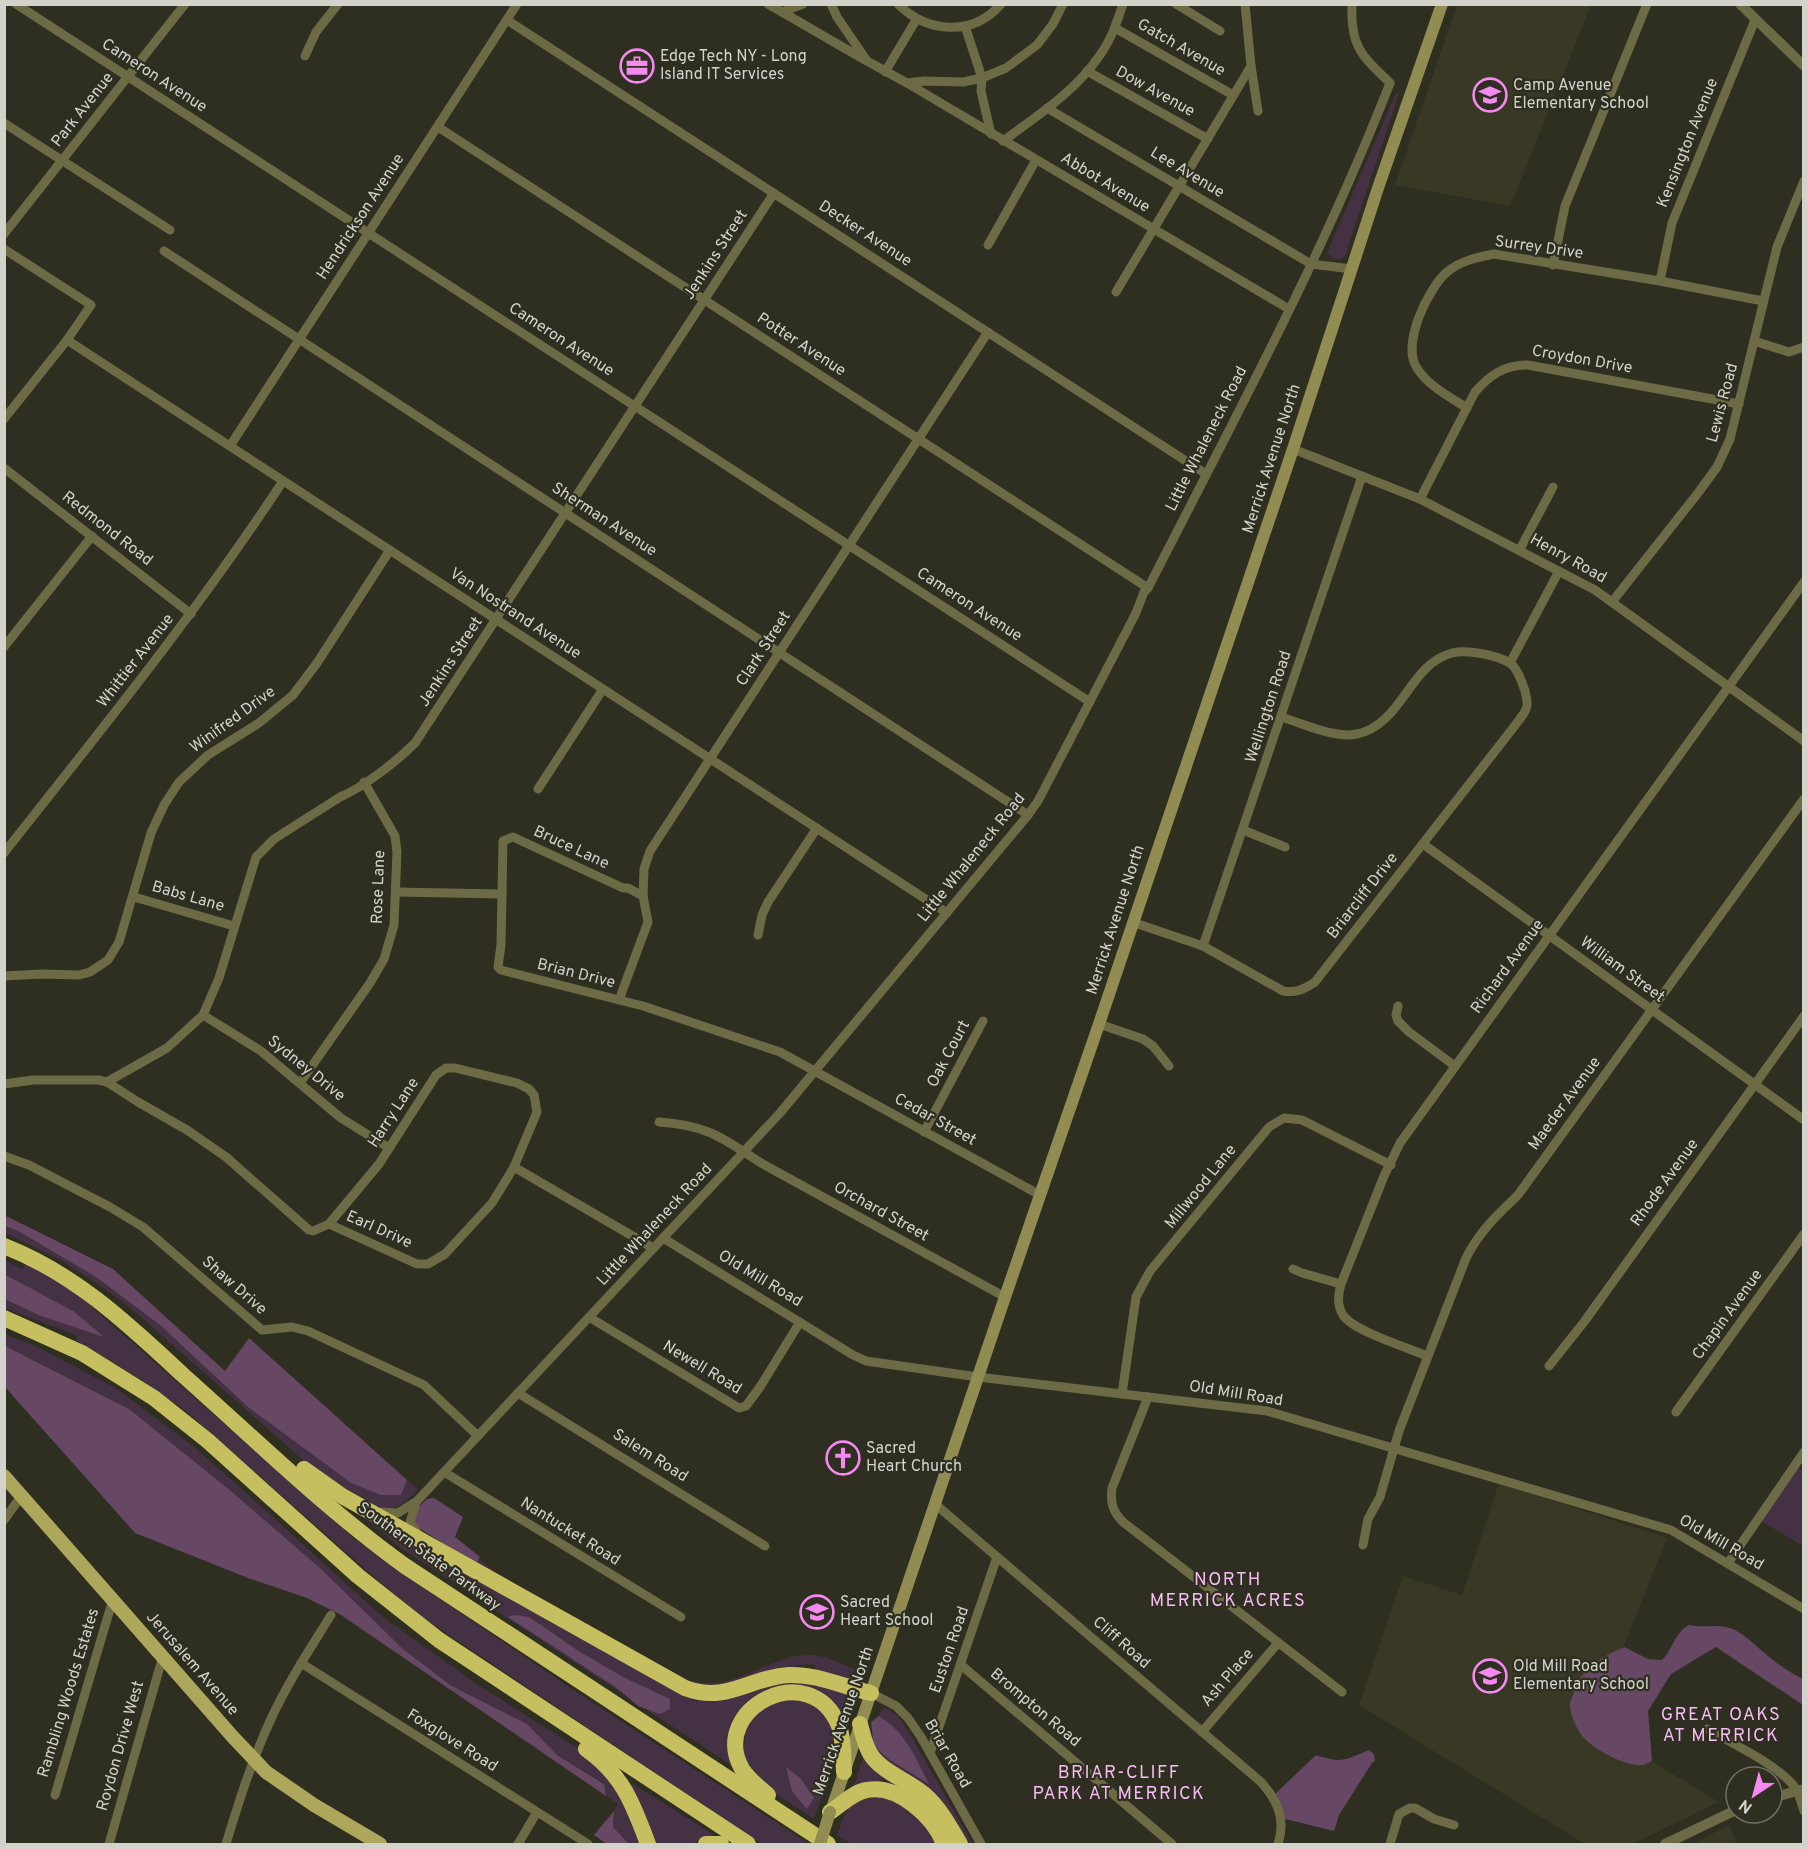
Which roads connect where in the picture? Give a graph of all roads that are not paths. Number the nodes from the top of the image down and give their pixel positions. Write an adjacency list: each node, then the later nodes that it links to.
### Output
1 (16, 4): 31 (street, Cameron Avenue)
2 (185, 4): 31 (street, Park Avenue)
3 (338, 4): 25 (street)
4 (517, 4): 19 (street, Hendrickson Avenue)
5 (768, 4): 18 (street)
6 (803, 4): 18 (street)
7 (831, 4): 26 (street)
8 (898, 4): 20 (street)
9 (1001, 4): 22 (street)
10 (1063, 4): 32 (street)
11 (1123, 4): 23 (street)
12 (1176, 4): 24 (street)
13 (1245, 4): 27 (street)
14 (1352, 4): 54 (street, Little Whaleneck Road)
15 (1442, 4): 56 (main road, Merrick Avenue North)
16 (1647, 4): 55 (street)
17 (1740, 4): 21 (street)
18 (782, 12): 26 (street)
19 (507, 20): 38 (street, Hendrickson Avenue); 46 (street, Decker Avenue)
20 (916, 20): 22 (street); 30 (street)
21 (1755, 20): 28 (street); 57 (street, Kensington Avenue)
22 (965, 26): 32 (street)
23 (1115, 28): 29 (street); 34 (street, Gatch Avenue)
24 (1220, 31)
25 (305, 56)
26 (867, 61): 30 (street, Abbot Avenue)
27 (1251, 66): 34 (street); 36 (street)
28 (1803, 66)
29 (1087, 71): 35 (street); 40 (street, Dow Avenue)
30 (885, 72): 33 (street, Abbot Avenue)
31 (128, 77): 42 (street, Park Avenue); 49 (street, Cameron Avenue)
32 (982, 78): 33 (street); 39 (street)
33 (907, 83): 39 (street, Abbot Avenue)
34 (1233, 95): 40 (street)
35 (1047, 108): 41 (street); 45 (street, Lee Avenue)
36 (1258, 111)
37 (4, 123): 42 (street)
38 (438, 127): 49 (street, Hendrickson Avenue); 59 (street, Potter Avenue)
39 (991, 134): 41 (street, Abbot Avenue)
40 (1208, 139): 45 (street)
41 (1004, 141): 43 (street, Abbot Avenue)
42 (62, 160): 47 (street); 50 (street, Park Avenue)
43 (1036, 160): 48 (street, Abbot Avenue); 51 (street)
44 (1803, 181): 60 (street, Lewis Road)
45 (1181, 186): 48 (street); 54 (street, Lee Avenue)
46 (774, 193): 59 (street, Jenkins Street); 62 (street, Decker Avenue)
47 (170, 230)
48 (1154, 230): 58 (street); 61 (street, Abbot Avenue)
49 (369, 233): 63 (street, Hendrickson Avenue); 68 (street, Cameron Avenue)
50 (4, 234)
51 (988, 245)
52 (4, 249): 64 (street)
53 (164, 251): 63 (street, Sherman Avenue)
54 (1311, 264): 56 (street); 61 (street, Little Whaleneck Road)
55 (1553, 265): 57 (street, Surrey Drive); 69 (street, Surrey Drive)
56 (1352, 269): 73 (main road, Merrick Avenue North)
57 (1660, 281): 60 (street, Surrey Drive)
58 (1116, 292)
59 (705, 300): 68 (street, Jenkins Street); 71 (street, Potter Avenue)
60 (1762, 301): 65 (street, Lewis Road)
61 (1289, 309): 75 (street, Little Whaleneck Road)
62 (988, 332): 71 (street, Clark Street); 75 (street, Decker Avenue)
63 (299, 339): 72 (street, Hendrickson Avenue); 80 (street, Sherman Avenue)
64 (67, 340): 70 (street); 72 (street, Van Nostrand Avenue)
65 (1754, 341): 66 (street); 67 (street, Lewis Road)
66 (1803, 347)
67 (1739, 404): 69 (street, Croydon Drive); 88 (street, Lewis Road)
68 (635, 406): 80 (street, Jenkins Street); 82 (street, Cameron Avenue)
69 (1467, 408): 79 (street, Croydon Drive)
70 (4, 419)
71 (918, 439): 82 (street, Clark Street); 87 (street, Potter Avenue)
72 (230, 446): 77 (street, Van Nostrand Avenue)
73 (1293, 449): 76 (street, Henry Road); 114 (main road, Merrick Avenue North)
74 (4, 468): 81 (street, Redmond Road)
75 (1206, 474): 87 (street, Little Whaleneck Road)
76 (1362, 476): 79 (street, Henry Road); 97 (street, Wellington Road)
77 (283, 481): 84 (street, Van Nostrand Avenue); 89 (street, Whittier Avenue)
78 (1553, 487): 83 (street)
79 (1420, 499): 83 (street, Henry Road)
80 (566, 513): 90 (street, Jenkins Street); 92 (street, Sherman Avenue)
81 (92, 536): 89 (street, Redmond Road); 91 (street)
82 (849, 545): 92 (street, Clark Street); 96 (street, Cameron Avenue)
83 (1520, 549): 85 (street, Henry Road)
84 (390, 550): 90 (street, Van Nostrand Avenue); 112 (street, Winifred Drive)
85 (1559, 571): 88 (street, Henry Road); 93 (street)
86 (1803, 582): 94 (street, Richard Avenue)
87 (1148, 588): 96 (street, Little Whaleneck Road)
88 (1612, 602): 94 (street, Henry Road)
89 (191, 614): 108 (street, Whittier Avenue)
90 (497, 620): 95 (street, Van Nostrand Avenue); 100 (street, Jenkins Street)
91 (4, 647)
92 (779, 652): 99 (street, Clark Street); 103 (street, Sherman Avenue)
93 (1510, 663): 97 (street); 106 (street, Briarcliff Drive)
94 (1728, 687): 98 (street, Henry Road); 117 (street, Richard Avenue)
95 (603, 689): 99 (street, Van Nostrand Avenue); 101 (street)
96 (1090, 702): 103 (street, Little Whaleneck Road)
97 (1281, 717): 105 (street, Wellington Road)
98 (1803, 741)
99 (710, 758): 104 (street, Van Nostrand Avenue); 111 (street, Clark Street)
100 (364, 782): 109 (street, Rose Lane); 115 (street, Jenkins Street)
101 (537, 789)
102 (1803, 799): 122 (street, Maeder Avenue)
103 (1028, 815): 113 (street, Little Whaleneck Road)
104 (817, 828): 113 (street, Van Nostrand Avenue); 116 (street)
105 (1243, 830): 107 (street); 118 (street, Wellington Road)
106 (1423, 844): 117 (street, William Street); 118 (street, Briarcliff Drive)
107 (1285, 847)
108 (4, 854)
109 (396, 892): 110 (street); 131 (street, Rose Lane)
110 (502, 894): 111 (street, Bruce Lane); 120 (street, Brian Drive)
111 (642, 896): 120 (street, Clark Street)
112 (134, 897): 115 (street, Babs Lane); 119 (street, Winifred Drive)
113 (947, 913): 129 (street, Little Whaleneck Road)
114 (1132, 922): 118 (street, Briarcliff Drive); 126 (main road, Merrick Avenue North)
115 (234, 926): 123 (street, Jenkins Street)
116 (758, 935)
117 (1548, 936): 122 (street, William Street); 128 (street, Richard Avenue)
118 (1203, 946)
119 (4, 976)
120 (619, 1000): 129 (street, Brian Drive)
121 (1398, 1006): 128 (street)
122 (1652, 1010): 133 (street, William Street); 154 (street, Maeder Avenue)
123 (203, 1015): 130 (street, Jenkins Street); 131 (street, Sydney Drive)
124 (1803, 1016): 133 (street, Rhode Avenue)
125 (983, 1021): 136 (street, Oak Court)
126 (1099, 1024): 127 (street); 142 (main road, Merrick Avenue North)
127 (1169, 1066)
128 (1455, 1066): 140 (street, Richard Avenue)
129 (815, 1071): 136 (street, Cedar Street); 138 (street, Little Whaleneck Road)
130 (107, 1082): 132 (street, Earl Drive); 143 (street, Earl Drive)
131 (300, 1083): 137 (street, Sydney Drive)
132 (4, 1084)
133 (1755, 1084): 134 (street, William Street); 155 (street, Rhode Avenue)
134 (1803, 1120)
135 (659, 1122): 138 (street, Orchard Street)
136 (924, 1132): 142 (street, Cedar Street)
137 (389, 1148): 141 (street, Harry Lane); 143 (street, Harry Lane)
138 (744, 1152): 145 (street, Little Whaleneck Road); 150 (street, Orchard Street)
139 (4, 1156): 162 (street, Shaw Drive)
140 (1390, 1165): 149 (street, Richard Avenue); 159 (street, Millwood Lane)
141 (514, 1167): 143 (street, Earl Drive); 147 (street)
142 (1040, 1195): 150 (main road, Merrick Avenue North)
143 (329, 1224)
144 (1803, 1234): 161 (street, Chapin Avenue)
145 (663, 1238): 147 (street, Little Whaleneck Road); 153 (street, Old Mill Road)
146 (4, 1246): 157 (highway, Southern State Parkway)
147 (653, 1248): 151 (street, Little Whaleneck Road)
148 (1293, 1269): 149 (street)
149 (1341, 1284): 154 (street, Richard Avenue)
150 (1005, 1297): 156 (main road, Merrick Avenue North)
151 (589, 1317): 153 (street, Newell Road); 158 (street, Little Whaleneck Road)
152 (4, 1318): 182 (highway)
153 (800, 1322): 156 (street, Old Mill Road)
154 (1428, 1356): 163 (street, Maeder Avenue)
155 (1549, 1366)
156 (978, 1377): 159 (street, Old Mill Road); 170 (main road, Merrick Avenue North)
157 (186, 1378): 169 (highway); 202 (highway, Southern State Parkway)
158 (518, 1393): 162 (street, Little Whaleneck Road); 173 (street, Salem Road)
159 (1122, 1394): 160 (street, Old Mill Road)
160 (1148, 1397): 163 (street, Old Mill Road); 181 (street)
161 (1676, 1412)
162 (478, 1436): 165 (street, Little Whaleneck Road)
163 (1395, 1448): 172 (street, Maeder Avenue); 176 (street, Old Mill Road)
164 (1803, 1452): 176 (street)
165 (444, 1472): 168 (street, Little Whaleneck Road); 180 (street, Nantucket Road)
166 (4, 1476): 167 (main road, Jerusalem Avenue)
167 (22, 1495): 171 (street); 177 (main road, Jerusalem Avenue)
168 (417, 1501): 169 (street, Little Whaleneck Road); 174 (street)
169 (355, 1504): 174 (highway)
170 (935, 1504): 175 (street, Cliff Road); 187 (main road, Merrick Avenue North)
171 (4, 1520)
172 (1363, 1545)
173 (765, 1546)
174 (442, 1553): 187 (highway)
175 (997, 1557): 185 (street, Euston Road); 190 (street, Cliff Road)
176 (1728, 1563): 178 (street, Old Mill Road)
177 (113, 1599): 183 (main road, Jerusalem Avenue); 195 (street, Rambling Woods Estates)
178 (1803, 1609)
179 (331, 1615): 184 (street)
180 (681, 1617)
181 (1278, 1644): 186 (street); 190 (street, Ash Place)
182 (458, 1654): 208 (highway); 211 (highway)
183 (163, 1656): 192 (main road, Jerusalem Avenue); 203 (street, Roydon Drive West)
184 (301, 1663): 192 (street); 198 (street, Foxglove Road)
185 (961, 1665): 191 (street, Euston Road); 217 (street, Brompton Road)
186 (1342, 1692)
187 (871, 1693): 188 (main road, Merrick Avenue North); 191 (street, Briar Road)
188 (860, 1724): 193 (main road, Merrick Avenue North); 215 (highway)
189 (1707, 1729): 194 (street)
190 (1202, 1731): 218 (street, Cliff Road)
191 (930, 1754): 216 (street, Briar Road)
192 (254, 1758): 204 (street); 205 (main road, Jerusalem Avenue)
193 (844, 1772): 199 (main road, Merrick Avenue North); 202 (highway)
194 (1800, 1790): 196 (street); 197 (street)
195 (55, 1795)
196 (1784, 1795)
197 (1803, 1811)
198 (537, 1812): 206 (street); 207 (street, Foxglove Road)
199 (830, 1812): 212 (main road, Merrick Avenue North, bridge); 214 (highway)
200 (1724, 1816): 220 (street)
201 (1454, 1825): 219 (street)
202 (804, 1829): 213 (highway, Southern State Parkway)
203 (109, 1845)
204 (226, 1845)
205 (380, 1845)
206 (518, 1845)
207 (588, 1845)
208 (648, 1845)
209 (706, 1845): 210 (highway)
210 (721, 1845)
211 (748, 1845)
212 (820, 1845)
213 (828, 1845)
214 (944, 1845)
215 (960, 1845)
216 (981, 1845)
217 (1172, 1845)
218 (1278, 1845)
219 (1390, 1845)
220 (1665, 1845)

